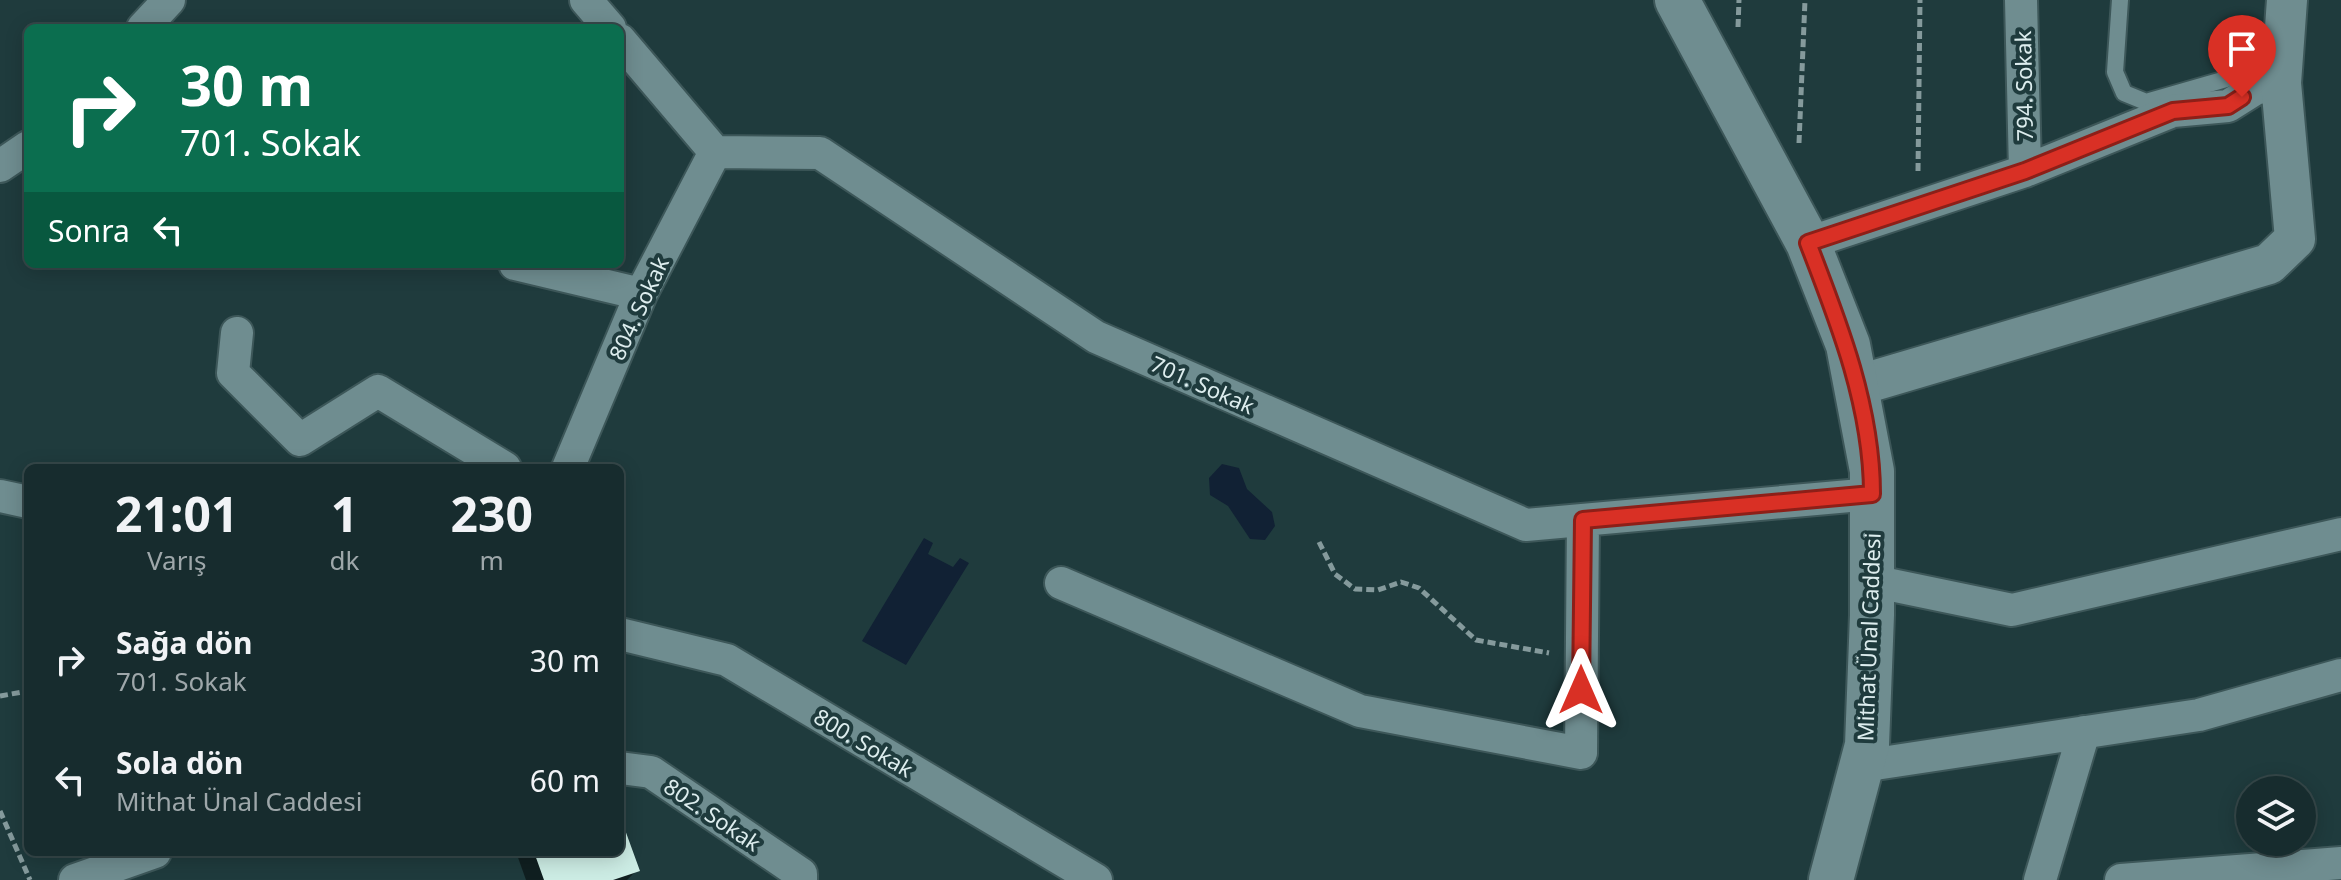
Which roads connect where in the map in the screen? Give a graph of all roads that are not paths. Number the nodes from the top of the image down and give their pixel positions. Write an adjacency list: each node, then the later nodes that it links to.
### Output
1 (169, 0): 7 (street)
2 (586, 0): 8 (street)
3 (1677, 0): 15 (main road, Mithat Ünal Caddesi)
4 (2021, 0): 14 (street, 794. Sokak)
5 (2120, 0): 10 (lane)
6 (2287, 0): 10 (street)
7 (147, 24)
8 (607, 24)
9 (624, 45): 12 (street)
10 (2268, 86): 14 (street, 794. Sokak); 19 (street)
11 (24, 150): 13 (street)
12 (715, 152): 17 (street, 804. Sokak); 25 (street, 701. Sokak)
13 (0, 166)
14 (2025, 171): 15 (street, 794. Sokak)
15 (1808, 243): 19 (main road, Mithat Ünal Caddesi)
16 (532, 268): 17 (street)
17 (641, 294): 21 (street, 804. Sokak)
18 (237, 333): 20 (street)
19 (1856, 386): 22 (main road, Mithat Ünal Caddesi)
20 (498, 464)
21 (570, 464)
22 (1872, 494): 25 (street, 701. Sokak); 27 (main road, Mithat Ünal Caddesi)
23 (0, 496): 24 (street)
24 (24, 501)
25 (1583, 520): 28 (street)
26 (2341, 534): 27 (street)
27 (1872, 581): 32 (main road, Mithat Ünal Caddesi)
28 (1061, 583)
29 (624, 635): 38 (street, 800. Sokak)
30 (2341, 675): 31 (street)
31 (2084, 732): 32 (street); 40 (street)
32 (1862, 766): 39 (main road, Mithat Ünal Caddesi)
33 (624, 769): 36 (street, 802. Sokak)
34 (144, 856): 37 (street)
35 (2341, 863): 41 (street)
36 (801, 877)
37 (75, 880)
38 (1096, 880)
39 (1831, 880)
40 (2040, 880)
41 (2121, 880)

